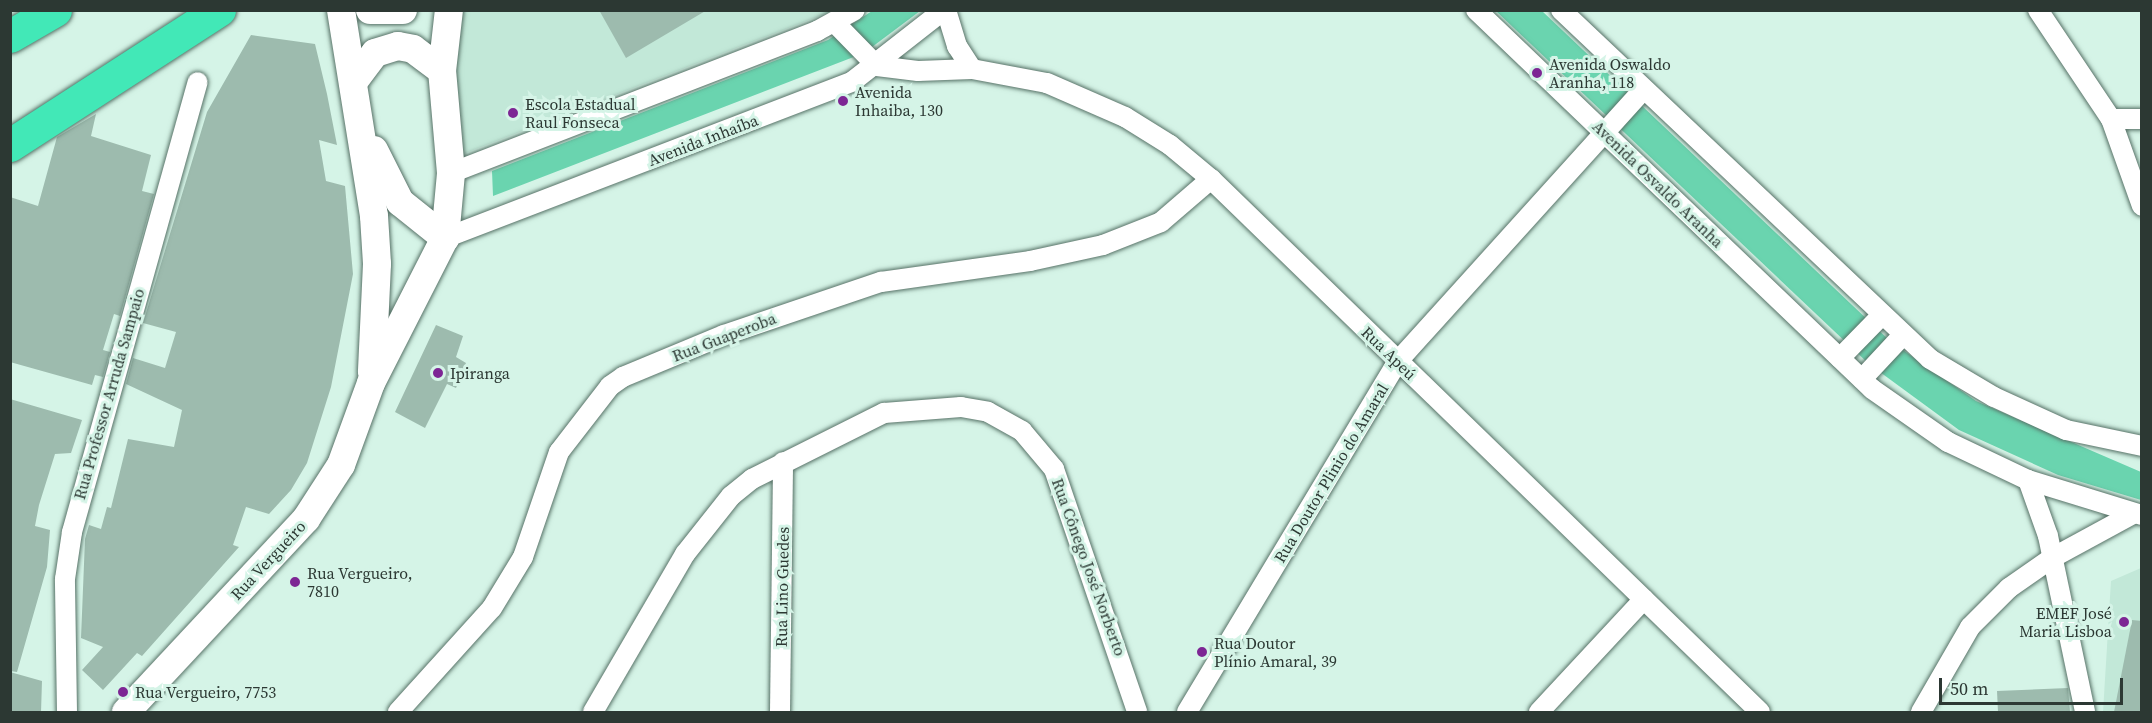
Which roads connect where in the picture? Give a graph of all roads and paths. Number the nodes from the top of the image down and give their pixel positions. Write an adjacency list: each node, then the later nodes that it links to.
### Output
1 (55, 10): 13 (highway)
2 (219, 10): 24 (highway)
3 (341, 10): 17 (main road, Rua Vergueiro)
4 (370, 10): 5 (main road)
5 (403, 10)
6 (449, 10): 16 (main road, Rua Vergueiro)
7 (855, 10): 12 (street)
8 (945, 10): 14 (street, Avenida Inhaíba); 15 (street)
9 (1476, 10): 23 (street, Avenida Osvaldo Aranha)
10 (1561, 10): 19 (street)
11 (2038, 10): 21 (street)
12 (835, 23): 14 (street); 25 (street)
13 (10, 36)
14 (877, 66): 15 (street, Rua Apeú); 28 (street, Avenida Inhaíba)
15 (972, 69): 26 (street, Rua Apeú)
16 (442, 71): 17 (main road); 25 (main road, Rua Vergueiro)
17 (354, 81): 20 (main road, Rua Vergueiro)
18 (198, 82): 41 (street, Rua Professor Arruda Sampaio)
19 (1643, 90): 23 (street, Rua Doutor Plinio do Amaral); 29 (street)
20 (360, 114): 28 (main road); 34 (main road, Rua Vergueiro)
21 (2111, 118): 22 (street); 27 (street)
22 (2142, 119)
23 (1605, 133): 31 (street, Avenida Osvaldo Aranha); 32 (street, Rua Doutor Plinio do Amaral)
24 (10, 145)
25 (451, 173): 28 (main road, Rua Vergueiro)
26 (1211, 179): 32 (street, Rua Apeú); 43 (street, Rua Guaperoba)
27 (2142, 206)
28 (445, 238): 34 (main road, Rua Vergueiro)
29 (1881, 316): 30 (street); 31 (street)
30 (1903, 335): 33 (street); 35 (street)
31 (1840, 358): 33 (street, Avenida Osvaldo Aranha)
32 (1398, 361): 40 (street, Rua Apeú); 47 (street, Rua Doutor Plinio do Amaral)
33 (1862, 379): 37 (street, Avenida Osvaldo Aranha)
34 (371, 383): 42 (main road, Rua Vergueiro)
35 (2142, 446)
36 (783, 462): 44 (street, Rua Cônego José Norberto); 45 (street, Rua Lino Guedes); 46 (street, Rua Cônego José Norberto)
37 (2028, 480): 38 (street, Avenida Osvaldo Aranha); 39 (street)
38 (2137, 514): 39 (street)
39 (2052, 558): 50 (street); 51 (street)
40 (1644, 599): 48 (street); 49 (street, Rua Apeú)
41 (66, 712)
42 (126, 712)
43 (398, 712)
44 (593, 712)
45 (780, 712)
46 (1137, 712)
47 (1186, 712)
48 (1539, 712)
49 (1761, 712)
50 (1920, 712)
51 (2085, 712)

